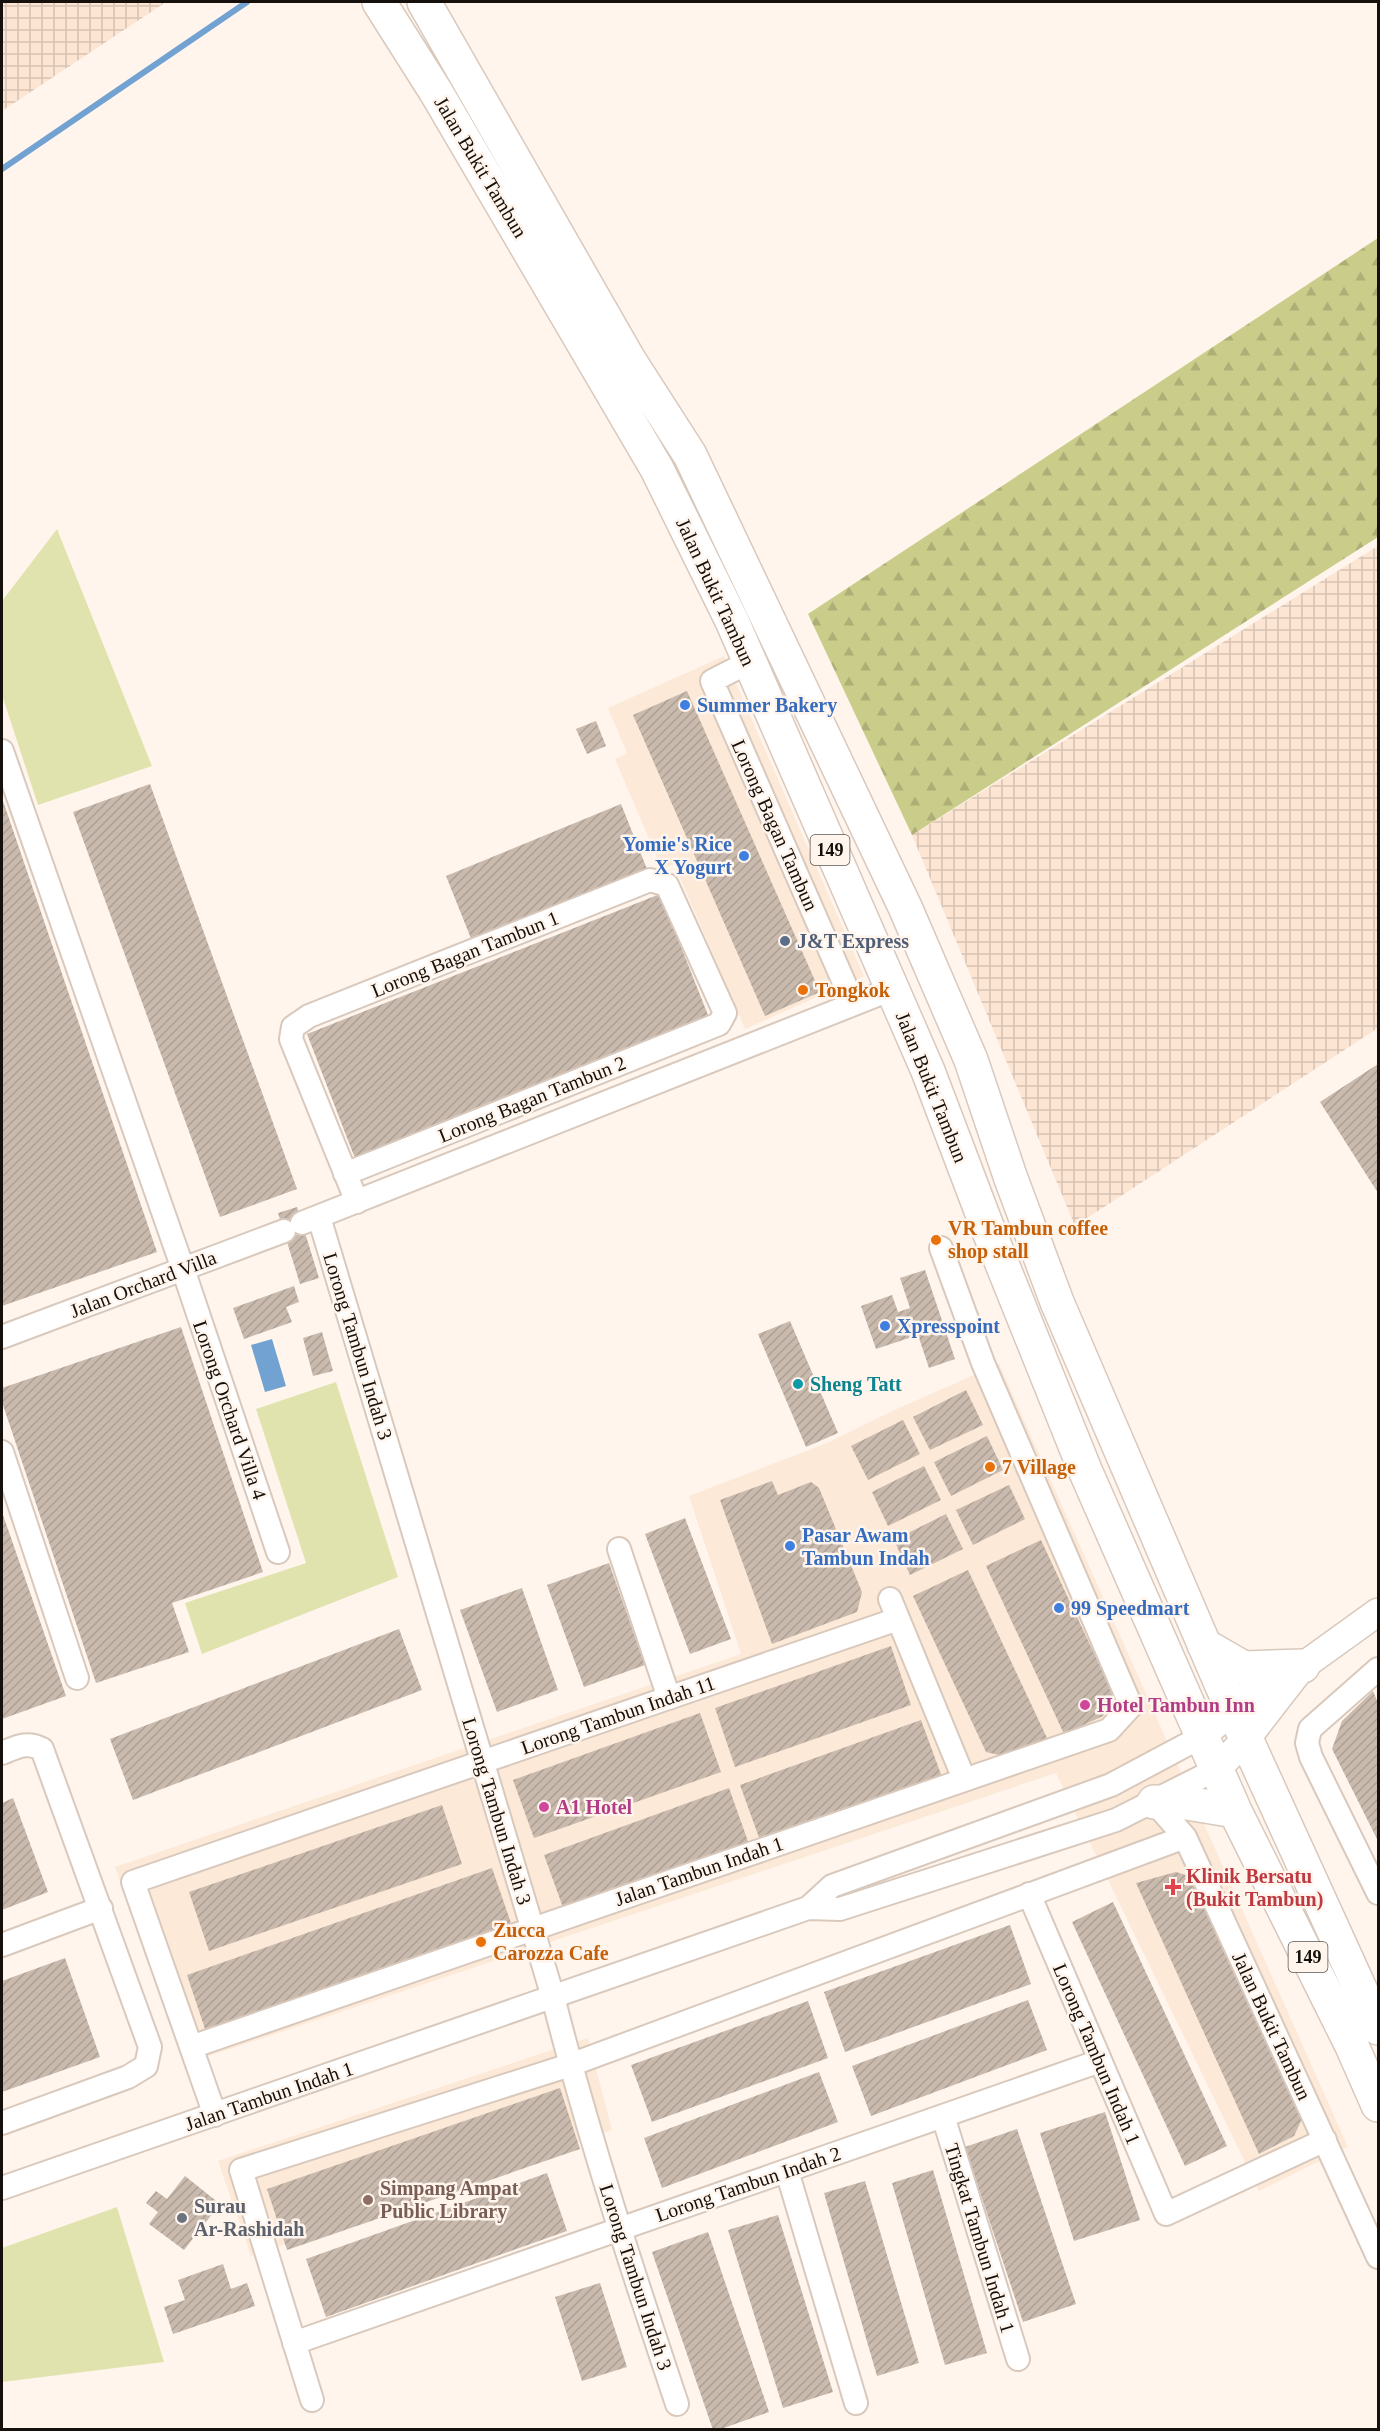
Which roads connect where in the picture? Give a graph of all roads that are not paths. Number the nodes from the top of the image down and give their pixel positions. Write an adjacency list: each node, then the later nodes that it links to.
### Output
1 (380, 2): 3 (main road, Jalan Bukit Tambun / 149)
2 (424, 2): 18 (main road, Jalan Bukit Tambun / 149)
3 (749, 662): 5 (main road, Jalan Bukit Tambun / 149); 6 (street, Lorong Bagan Tambun)
4 (2, 751): 12 (street, Lorong Orchard Villa 4)
5 (892, 988): 6 (street, Jalan Orchard Villa); 24 (main road, Jalan Bukit Tambun / 149)
6 (854, 1003): 9 (street, Jalan Orchard Villa)
7 (719, 1024): 8 (street, Lorong Bagan Tambun 2); 8 (street, Lorong Bagan Tambun 1)
8 (345, 1174): 9 (street)
9 (357, 1202): 10 (street, Jalan Orchard Villa)
10 (302, 1224): 12 (street, Jalan Orchard Villa); 26 (street, Lorong Tambun Indah 3)
11 (941, 1248): 28 (street, Jalan Tambun Indah 1)
12 (183, 1269): 13 (street, Jalan Orchard Villa); 16 (street, Lorong Orchard Villa 4)
13 (2, 1337)
14 (2, 1452): 21 (street)
15 (619, 1549): 22 (street)
16 (278, 1552)
17 (1378, 1612): 19 (street)
18 (1204, 1645): 19 (main road); 23 (main road, Jalan Bukit Tambun / 149)
19 (1303, 1666): 23 (street)
20 (1378, 1669): 32 (street)
21 (78, 1678)
22 (669, 1698): 26 (street, Lorong Tambun Indah 11); 28 (street, Lorong Tambun Indah 11)
23 (1241, 1724): 24 (street, Jalan Tambun Indah 1); 27 (street, Jalan Tambun Indah 1); 39 (main road, Jalan Bukit Tambun / 149)
24 (1202, 1737): 27 (main road, Jalan Bukit Tambun / 149); 35 (street, Jalan Tambun Indah 1)
25 (2, 1753): 34 (street)
26 (483, 1761): 36 (street, Lorong Tambun Indah 3); 40 (street, Lorong Tambun Indah 11)
27 (1216, 1769): 29 (street, Jalan Tambun Indah 1); 30 (main road, Jalan Bukit Tambun / 149)
28 (964, 1779): 36 (street, Jalan Tambun Indah 1)
29 (1154, 1802): 30 (main road); 31 (street, Jalan Bukit Tambun); 35 (street, Jalan Tambun Indah 1)
30 (1235, 1811): 43 (main road, Jalan Bukit Tambun / 149)
31 (1185, 1837): 33 (street); 47 (street, Jalan Bukit Tambun)
32 (1378, 1893)
33 (1029, 1894): 41 (street, Lorong Tambun Indah 1); 42 (street)
34 (101, 1908): 37 (street); 46 (street)
35 (808, 1908): 38 (street, Jalan Tambun Indah 1)
36 (532, 1928): 38 (street, Lorong Tambun Indah 3); 40 (street, Jalan Tambun Indah 1)
37 (2, 1945)
38 (553, 1997): 42 (street, Lorong Tambun Indah 3); 44 (street, Jalan Tambun Indah 1)
39 (1378, 2028)
40 (191, 2047): 44 (street)
41 (1100, 2061): 45 (street, Lorong Tambun Indah 2); 47 (street, Lorong Tambun Indah 1)
42 (570, 2065): 50 (street, Lorong Tambun Indah 3); 52 (street)
43 (1378, 2105)
44 (215, 2115): 49 (street, Jalan Tambun Indah 1)
45 (943, 2116): 48 (street, Lorong Tambun Indah 2); 53 (street, Tingkat Tambun Indah 1)
46 (2, 2123)
47 (1325, 2140): 51 (street, Jalan Bukit Tambun)
48 (787, 2171): 50 (street, Lorong Tambun Indah 2); 55 (street)
49 (2, 2188)
50 (619, 2230): 52 (street, Lorong Tambun Indah 2); 56 (street, Lorong Tambun Indah 3)
51 (1378, 2257)
52 (294, 2343): 54 (street)
53 (1018, 2359)
54 (312, 2400)
55 (856, 2403)
56 (677, 2404)

